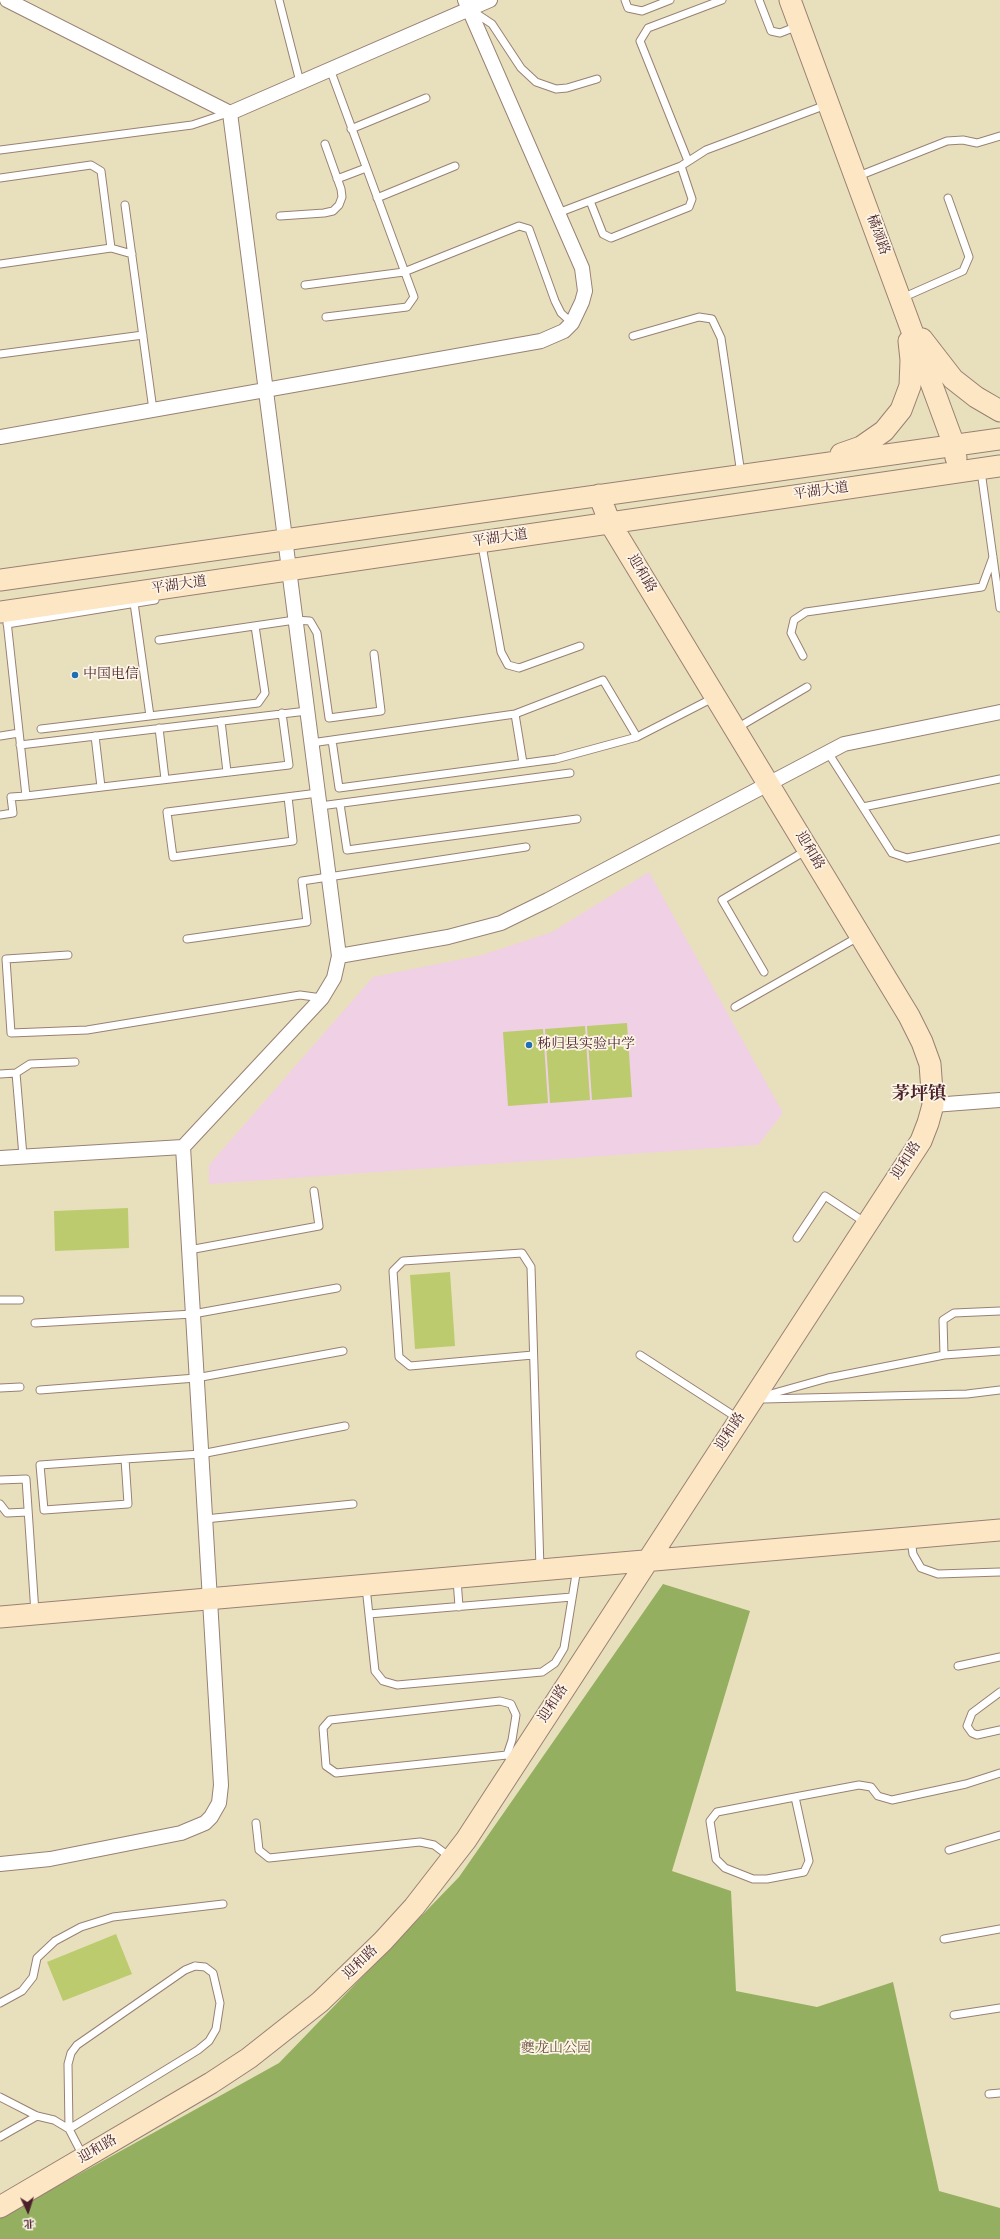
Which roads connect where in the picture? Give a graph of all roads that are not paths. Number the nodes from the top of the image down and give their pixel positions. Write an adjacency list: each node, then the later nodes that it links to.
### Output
1 (7, 0): 16 (street)
2 (490, 0): 9 (street)
3 (624, 0): 4 (lane)
4 (670, 0)
5 (722, 0): 21 (lane)
6 (759, 0): 10 (lane)
7 (790, 0): 10 (street, 橘颂路)
8 (281, 1): 13 (lane)
9 (467, 4): 11 (street); 12 (lane); 32 (street)
10 (799, 26): 15 (street, 橘颂路)
11 (330, 69): 13 (street); 17 (lane)
12 (596, 79)
13 (300, 82): 16 (street)
14 (426, 98): 17 (lane)
15 (828, 104): 21 (lane); 25 (street, 橘颂路)
16 (230, 113): 20 (lane); 45 (street)
17 (351, 128): 24 (lane)
18 (1000, 136): 25 (lane)
19 (325, 144): 27 (lane)
20 (0, 148)
21 (688, 161): 23 (lane)
22 (455, 166): 28 (lane)
23 (681, 166): 30 (lane); 30 (lane)
24 (366, 168): 27 (lane); 28 (lane)
25 (855, 177): 39 (street, 橘颂路)
26 (0, 178): 34 (lane)
27 (337, 179): 33 (lane)
28 (377, 198): 37 (lane)
29 (948, 198): 39 (lane)
30 (590, 201): 32 (lane)
31 (125, 205): 35 (lane)
32 (558, 213): 41 (street)
33 (280, 216)
34 (111, 248): 35 (lane); 36 (lane)
35 (132, 254): 42 (lane)
36 (0, 264)
37 (404, 272): 38 (lane); 40 (lane); 41 (lane)
38 (305, 285)
39 (901, 302): 47 (street); 50 (street, 橘颂路); 51 (street)
40 (326, 317)
41 (572, 322): 45 (street)
42 (143, 335): 44 (lane); 46 (lane)
43 (633, 336): 53 (lane)
44 (0, 354)
45 (266, 390): 46 (street); 58 (street)
46 (153, 410): 48 (street)
47 (1000, 411)
48 (0, 437)
49 (1000, 439): 50 (street, 平湖大道)
50 (954, 445): 51 (street, 平湖大道); 52 (street, 橘颂路)
51 (802, 467): 53 (street, 平湖大道)
52 (981, 474): 56 (street, 平湖大道); 60 (lane)
53 (742, 475): 54 (street, 平湖大道)
54 (599, 496): 56 (street, 迎和路); 58 (street, 平湖大道)
55 (661, 524): 56 (lane)
56 (612, 527): 57 (lane); 61 (street, 平湖大道); 74 (street, 迎和路)
57 (591, 534)
58 (285, 540): 61 (street); 62 (street, 平湖大道)
59 (483, 551): 70 (lane)
60 (993, 558): 65 (lane); 72 (lane)
61 (290, 577): 66 (street, 平湖大道); 67 (street)
62 (0, 580)
63 (166, 598): 64 (lane)
64 (134, 603): 66 (lane); 79 (lane)
65 (1000, 608)
66 (4, 616): 84 (lane)
67 (296, 620): 68 (lane); 71 (lane); 75 (street)
68 (255, 626): 69 (lane); 79 (lane)
69 (159, 640)
70 (580, 646)
71 (374, 654)
72 (803, 656)
73 (807, 687): 83 (lane)
74 (715, 696): 83 (street, 迎和路); 87 (lane)
75 (307, 711): 77 (lane); 89 (street)
76 (1000, 712): 91 (street)
77 (282, 713): 80 (lane); 93 (lane)
78 (515, 714): 87 (lane); 88 (lane); 92 (lane)
79 (150, 716): 82 (lane)
80 (221, 721): 81 (lane); 93 (lane)
81 (159, 728): 86 (lane); 96 (lane)
82 (42, 729)
83 (735, 730): 97 (street, 迎和路)
84 (19, 733): 85 (lane); 90 (lane)
85 (0, 736)
86 (95, 736): 90 (lane); 98 (lane)
87 (637, 737): 92 (lane)
88 (332, 740): 89 (lane); 92 (lane)
89 (312, 742): 101 (street)
90 (20, 745): 99 (lane)
91 (827, 751): 97 (street); 103 (lane)
92 (523, 763)
93 (227, 772): 96 (lane)
94 (570, 773): 102 (lane)
95 (1000, 779): 103 (lane)
96 (165, 780): 98 (lane)
97 (767, 783): 108 (street, 迎和路); 113 (street)
98 (101, 787): 99 (lane)
99 (26, 796): 104 (lane)
100 (288, 797): 100 (lane); 101 (lane)
101 (319, 800): 102 (lane); 109 (street)
102 (340, 804): 105 (lane)
103 (863, 807): 106 (lane)
104 (0, 815)
105 (577, 818)
106 (1000, 839)
107 (526, 847): 109 (lane)
108 (808, 850): 110 (street, 迎和路); 114 (lane)
109 (329, 877): 111 (lane); 113 (street)
110 (860, 936): 116 (lane); 121 (street, 迎和路)
111 (187, 939)
112 (68, 955): 115 (lane)
113 (339, 956): 115 (street)
114 (764, 972)
115 (322, 998): 122 (street)
116 (735, 1007)
117 (75, 1062): 118 (lane)
118 (16, 1073): 119 (lane); 123 (lane)
119 (0, 1074)
120 (1000, 1100): 121 (street)
121 (933, 1105): 126 (street, 迎和路)
122 (182, 1147): 123 (street); 128 (street)
123 (23, 1156): 124 (street)
124 (0, 1158)
125 (314, 1191): 128 (lane)
126 (867, 1223): 127 (lane); 145 (street, 迎和路)
127 (797, 1238)
128 (189, 1250): 133 (street)
129 (337, 1288): 133 (lane)
130 (0, 1300): 131 (lane)
131 (20, 1300)
132 (1000, 1311): 139 (lane)
133 (192, 1314): 134 (lane); 140 (street)
134 (36, 1323)
135 (343, 1351): 140 (lane)
136 (1000, 1351): 139 (lane)
137 (533, 1355): 137 (lane); 159 (lane)
138 (640, 1355): 146 (lane)
139 (944, 1355): 145 (lane)
140 (196, 1378): 143 (lane); 148 (street)
141 (20, 1387): 142 (lane)
142 (0, 1388)
143 (40, 1390)
144 (1000, 1390): 145 (lane)
145 (752, 1399): 146 (street, 迎和路)
146 (740, 1419): 157 (street, 迎和路)
147 (345, 1426): 148 (lane)
148 (201, 1454): 149 (lane); 154 (street)
149 (125, 1459): 149 (lane)
150 (0, 1480): 153 (lane)
151 (0, 1504): 153 (lane)
152 (353, 1504): 154 (lane)
153 (28, 1512): 166 (lane)
154 (205, 1519): 164 (street)
155 (1000, 1530): 156 (street)
156 (911, 1537): 157 (street); 160 (lane)
157 (648, 1560): 158 (street); 173 (street, 迎和路)
158 (577, 1566): 159 (street); 163 (lane)
159 (540, 1570): 161 (street)
160 (1000, 1572)
161 (457, 1577): 162 (street); 165 (lane)
162 (366, 1585): 164 (street); 167 (lane)
163 (572, 1597): 165 (lane); 167 (lane)
164 (210, 1598): 166 (street); 180 (street)
165 (459, 1606): 167 (lane)
166 (35, 1613): 168 (street)
167 (369, 1614)
168 (0, 1617)
169 (1000, 1657): 170 (lane)
170 (958, 1666)
171 (1000, 1692): 172 (lane)
172 (1000, 1730)
173 (512, 1758): 173 (lane); 179 (street, 迎和路)
174 (1000, 1773): 175 (lane)
175 (795, 1797): 175 (lane)
176 (256, 1823): 179 (lane)
177 (1000, 1835): 178 (lane)
178 (949, 1850)
179 (452, 1858): 193 (street, 迎和路)
180 (0, 1864)
181 (223, 1904): 184 (lane)
182 (1000, 1929): 183 (lane)
183 (944, 1939)
184 (0, 2003)
185 (1000, 2008): 186 (lane)
186 (954, 2015)
187 (1000, 2093): 188 (lane)
188 (989, 2094)
189 (0, 2097): 190 (lane)
190 (37, 2116): 191 (lane); 192 (lane)
191 (69, 2128): 191 (lane); 193 (lane)
192 (0, 2137)
193 (84, 2158): 194 (street, 迎和路)
194 (0, 2207)

